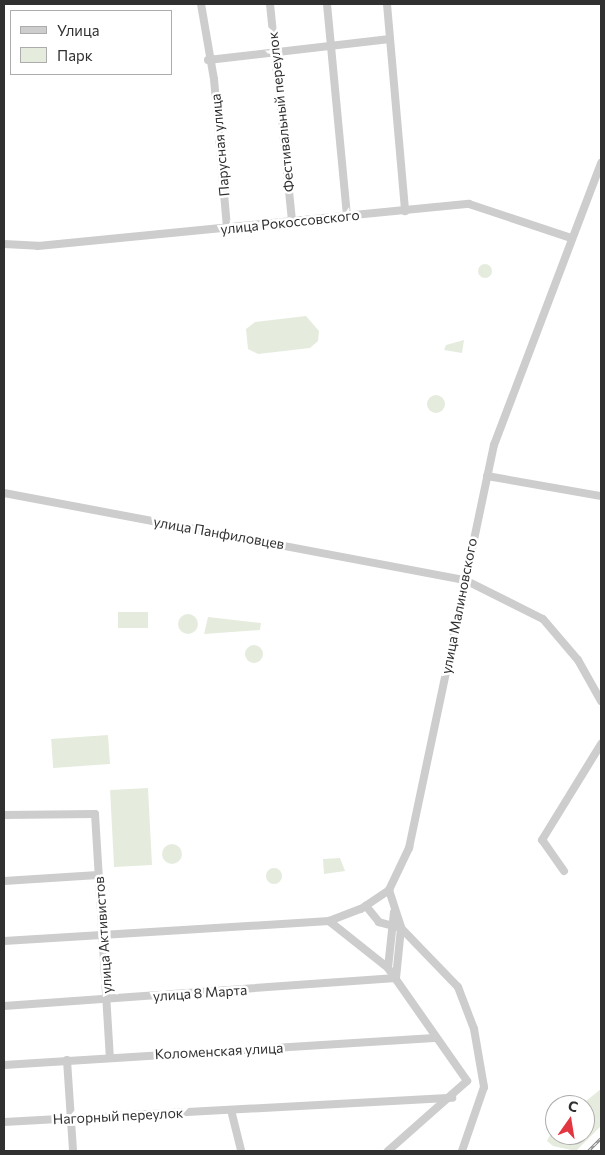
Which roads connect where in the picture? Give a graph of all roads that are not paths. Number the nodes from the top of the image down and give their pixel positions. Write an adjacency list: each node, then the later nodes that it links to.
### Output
1 (201, 4): 8 (street, Парусная улица)
2 (270, 4): 7 (street, Фестивальный переулок)
3 (326, 4): 6 (street)
4 (387, 4): 5 (street)
5 (390, 39): 6 (street); 10 (street)
6 (331, 46): 7 (street); 11 (street)
7 (275, 52): 8 (street); 12 (street, Фестивальный переулок)
8 (208, 60): 13 (street, Парусная улица)
9 (601, 163): 14 (street, улица Малиновского)
10 (405, 211): 11 (street, улица Рокоссовского); 14 (street, улица Рокоссовского)
11 (347, 216): 12 (street, улица Рокоссовского)
12 (292, 221): 13 (street, улица Рокоссовского)
13 (227, 228): 15 (street, улица Рокоссовского)
14 (571, 238): 16 (street, улица Малиновского)
15 (4, 244)
16 (487, 476): 18 (street); 19 (street, улица Малиновского)
17 (4, 493): 19 (street, улица Панфиловцев)
18 (601, 496)
19 (465, 580): 20 (street); 26 (street, улица Малиновского)
20 (601, 701)
21 (601, 744): 23 (street)
22 (4, 814): 24 (street, улица Активистов)
23 (564, 871)
24 (98, 875): 25 (street); 32 (street, улица Активистов)
25 (4, 881)
26 (389, 890): 27 (street, улица Малиновского); 28 (street)
27 (366, 906): 29 (street, улица Малиновского); 30 (street)
28 (395, 910): 30 (street); 31 (street)
29 (330, 921): 32 (street, улица Малиновского); 34 (street)
30 (391, 928): 31 (street); 34 (street)
31 (400, 928): 35 (street); 49 (street)
32 (104, 934): 33 (street, улица Малиновского); 36 (street, улица Активистов)
33 (4, 941)
34 (388, 968): 35 (street)
35 (396, 978): 36 (street, улица 8 Марта); 38 (street)
36 (108, 1000): 37 (street, улица 8 Марта); 39 (street, улица Активистов)
37 (4, 1006)
38 (434, 1038): 39 (street, Коломенская улица); 42 (street)
39 (110, 1058): 40 (street, Коломенская улица)
40 (67, 1060): 41 (street, Коломенская улица); 44 (street)
41 (4, 1065)
42 (452, 1098): 43 (street, Нагорный переулок); 48 (street)
43 (232, 1114): 44 (street, Нагорный переулок); 47 (street)
44 (72, 1118): 45 (street, Нагорный переулок); 46 (street)
45 (4, 1122)
46 (73, 1151)
47 (242, 1151)
48 (388, 1151)
49 (462, 1151)

